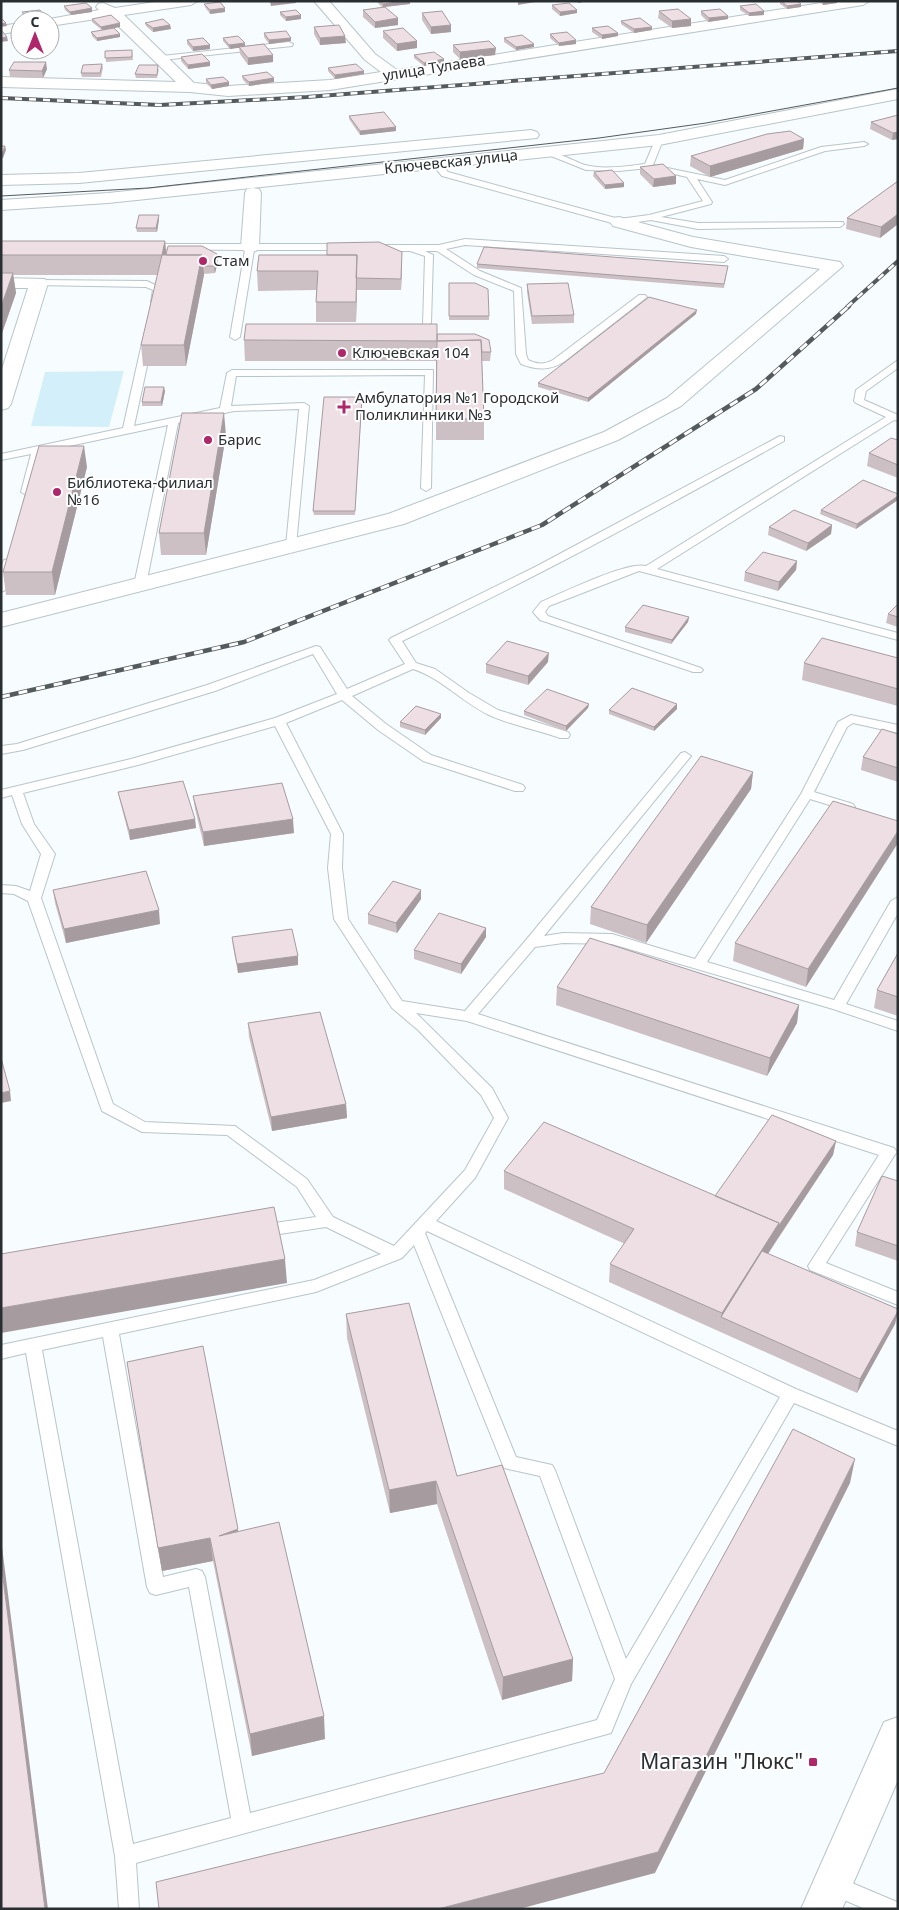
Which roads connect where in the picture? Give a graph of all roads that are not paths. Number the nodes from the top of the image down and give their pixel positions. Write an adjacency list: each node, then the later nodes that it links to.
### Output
1 (93, 1): 6 (street)
2 (191, 1): 5 (street)
3 (321, 1): 10 (street)
4 (863, 1): 10 (street, улица Тулаева)
5 (156, 3): 6 (street)
6 (113, 13): 7 (street); 9 (street)
7 (60, 21)
8 (289, 44): 9 (lane)
9 (162, 58): 14 (street)
10 (393, 74): 14 (street, улица Тулаева)
11 (898, 78): 13 (street)
12 (1, 82): 14 (street, улица Тулаева)
13 (878, 82)
14 (190, 87)
15 (898, 94): 17 (street, Ключевская улица)
16 (543, 134): 23 (street, Ключевская улица)
17 (659, 140): 19 (street, Ключевская улица); 21 (lane)
18 (864, 144): 22 (lane)
19 (545, 152): 20 (street, Ключевская улица); 21 (lane)
20 (436, 164): 24 (street, Ключевская улица); 27 (lane)
21 (648, 166): 22 (lane)
22 (690, 175): 26 (lane)
23 (1, 180)
24 (252, 188): 25 (street, Ключевская улица); 30 (street)
25 (1, 205)
26 (649, 218): 27 (lane); 28 (lane)
27 (619, 222): 52 (street)
28 (840, 224)
29 (140, 247): 30 (lane)
30 (250, 247): 31 (lane); 40 (lane)
31 (408, 248): 32 (lane); 38 (lane)
32 (439, 248): 33 (lane); 36 (lane)
33 (724, 259)
34 (1, 283): 35 (street)
35 (39, 283): 37 (lane); 42 (street)
36 (642, 297)
37 (154, 308)
38 (426, 323)
39 (148, 336): 46 (lane)
40 (234, 338)
41 (898, 363): 44 (lane)
42 (1, 404)
43 (225, 410): 45 (lane); 50 (lane); 52 (lane)
44 (895, 418): 54 (lane)
45 (174, 420): 46 (lane); 55 (lane)
46 (128, 430): 48 (lane)
47 (780, 439): 59 (lane)
48 (37, 450): 49 (lane); 51 (lane)
49 (1, 457)
50 (426, 488)
51 (23, 506)
52 (291, 546): 55 (street)
53 (11, 552): 56 (lane)
54 (648, 570): 58 (lane); 60 (lane)
55 (140, 584): 57 (street)
56 (1, 589)
57 (1, 620)
58 (898, 636)
59 (412, 665): 61 (lane); 64 (lane)
60 (697, 670)
61 (344, 695): 62 (lane); 65 (lane); 67 (lane)
62 (279, 721): 68 (lane); 77 (lane)
63 (898, 728): 70 (lane)
64 (564, 735)
65 (1, 750)
66 (685, 756): 75 (lane)
67 (519, 788)
68 (16, 790): 69 (lane); 73 (lane)
69 (1, 794)
70 (807, 794): 71 (lane); 76 (lane)
71 (861, 811)
72 (1, 889): 73 (lane)
73 (34, 898): 81 (lane)
74 (898, 900): 78 (lane)
75 (531, 943): 76 (lane); 79 (lane)
76 (698, 966): 78 (lane)
77 (397, 1004): 79 (lane); 82 (lane)
78 (838, 1006): 80 (lane)
79 (468, 1016): 85 (lane)
80 (898, 1026)
81 (327, 1221): 83 (lane); 84 (lane)
82 (421, 1228): 84 (lane); 89 (lane); 91 (lane)
83 (248, 1233)
84 (396, 1254): 86 (lane)
85 (898, 1299)
86 (110, 1328): 87 (lane); 93 (lane)
87 (33, 1344): 88 (lane); 94 (lane)
88 (1, 1352)
89 (790, 1394): 90 (lane); 91 (lane)
90 (898, 1439)
91 (624, 1679): 93 (lane)
92 (898, 1735): 95 (street)
93 (242, 1825): 94 (lane)
94 (125, 1856): 96 (lane)
95 (827, 1897): 97 (lane)
96 (129, 1909)
97 (890, 1909)

